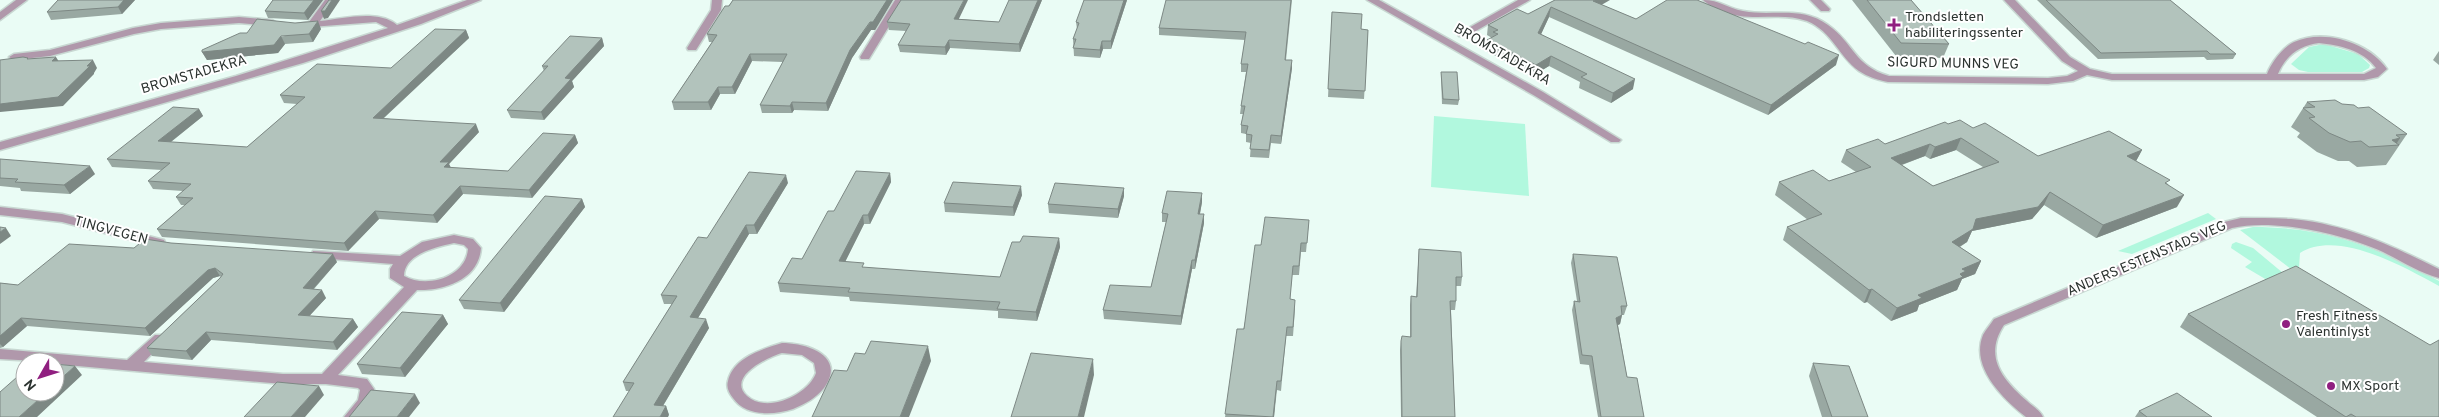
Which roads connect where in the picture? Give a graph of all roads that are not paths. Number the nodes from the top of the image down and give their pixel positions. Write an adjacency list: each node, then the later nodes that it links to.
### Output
1 (22, 0): 12 (street)
2 (330, 0): 14 (street)
3 (476, 0): 16 (street, BROMSTADEKRA)
4 (717, 0): 18 (street)
5 (900, 0): 20 (street)
6 (1372, 0): 23 (street, BROMSTADEKRA)
7 (1525, 0): 17 (street)
8 (1708, 0): 21 (street, SIGURD MUNNS VEG)
9 (1815, 0): 11 (street)
10 (2010, 0): 21 (street)
11 (1825, 9)
12 (0, 17)
13 (281, 25): 19 (street)
14 (312, 25): 15 (street); 16 (street)
15 (292, 26)
16 (395, 29): 24 (street, BROMSTADEKRA)
17 (1463, 34)
18 (692, 48)
19 (14, 57)
20 (865, 57)
21 (2086, 71): 22 (street)
22 (2272, 76): 22 (street)
23 (1615, 140)
24 (0, 146)
25 (0, 211): 26 (street, TINGVEGEN)
26 (169, 244)
27 (304, 253): 28 (street)
28 (402, 260): 30 (street); 30 (street)
29 (2439, 274): 41 (street, ANDERS ESTENSTADS VEG)
30 (412, 287): 37 (street)
31 (172, 327): 35 (street)
32 (0, 354): 33 (street)
33 (15, 356)
34 (65, 361): 35 (street)
35 (131, 365): 36 (street)
36 (283, 379): 37 (street); 38 (street)
37 (326, 379): 40 (street)
38 (271, 392)
39 (764, 413): 39 (street)
40 (351, 417)
41 (2036, 417)

